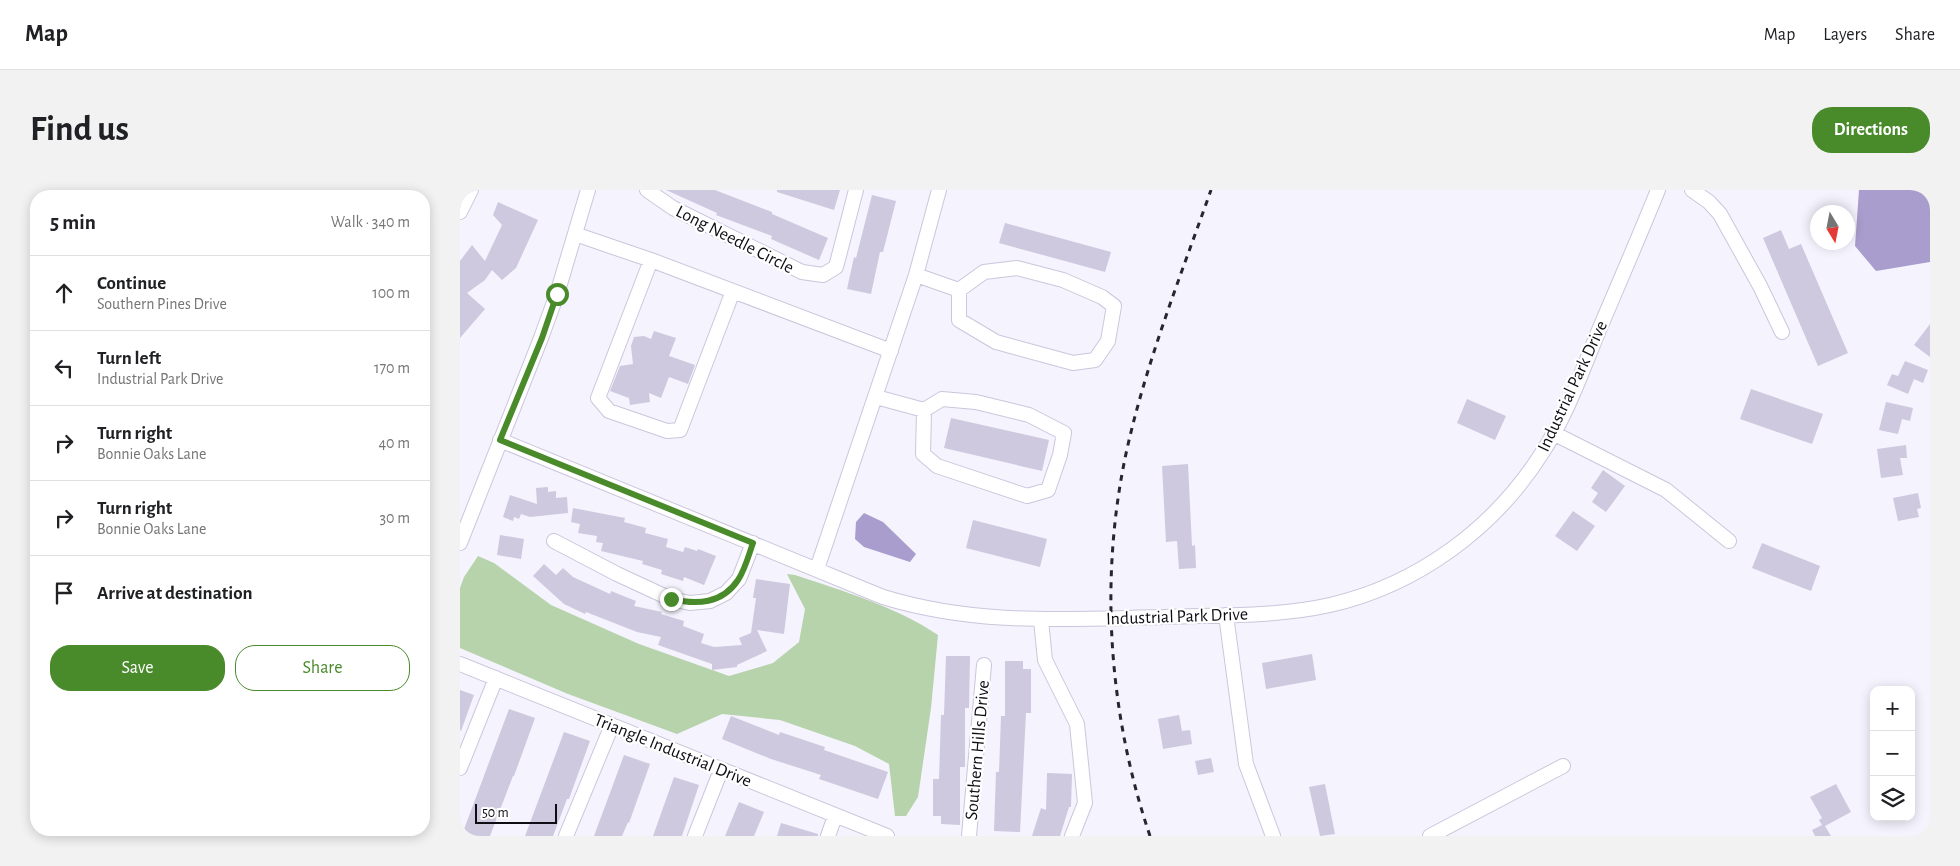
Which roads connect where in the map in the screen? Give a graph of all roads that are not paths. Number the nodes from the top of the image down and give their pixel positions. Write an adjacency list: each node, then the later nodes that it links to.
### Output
1 (471, 190): 8 (street)
2 (588, 190): 9 (street)
3 (647, 190): 4 (street, Long Needle Circle)
4 (856, 190)
5 (939, 190): 11 (street)
6 (1658, 190): 18 (street, Industrial Park Drive)
7 (1692, 190): 14 (street)
8 (460, 212)
9 (575, 234): 10 (street); 19 (street)
10 (651, 260): 13 (street); 13 (street)
11 (916, 276): 12 (street); 15 (street)
12 (959, 290): 12 (street)
13 (733, 291): 15 (street)
14 (1782, 332)
15 (891, 351): 16 (street)
16 (876, 398): 17 (street); 24 (street)
17 (924, 410): 17 (street)
18 (1553, 434): 21 (street); 25 (street, Industrial Park Drive)
19 (500, 440): 22 (street); 23 (street, Industrial Park Drive)
20 (554, 541): 23 (street)
21 (1729, 541)
22 (460, 543)
23 (753, 543): 24 (street, Industrial Park Drive)
24 (818, 569): 26 (street, Industrial Park Drive)
25 (1226, 615): 26 (street, Industrial Park Drive); 41 (street)
26 (1040, 620): 40 (street)
27 (460, 664): 29 (street, Triangle Industrial Drive)
28 (984, 664): 39 (street, Southern Hills Drive)
29 (496, 678): 30 (street, Triangle Industrial Drive); 32 (street)
30 (612, 725): 33 (street, Triangle Industrial Drive); 35 (street)
31 (1563, 766): 42 (street)
32 (460, 768)
33 (722, 770): 34 (street, Triangle Industrial Drive); 36 (street)
34 (836, 816): 37 (street); 38 (street, Triangle Industrial Drive)
35 (566, 836)
36 (695, 836)
37 (828, 836)
38 (887, 836)
39 (969, 836)
40 (1072, 836)
41 (1273, 836)
42 (1430, 836)

